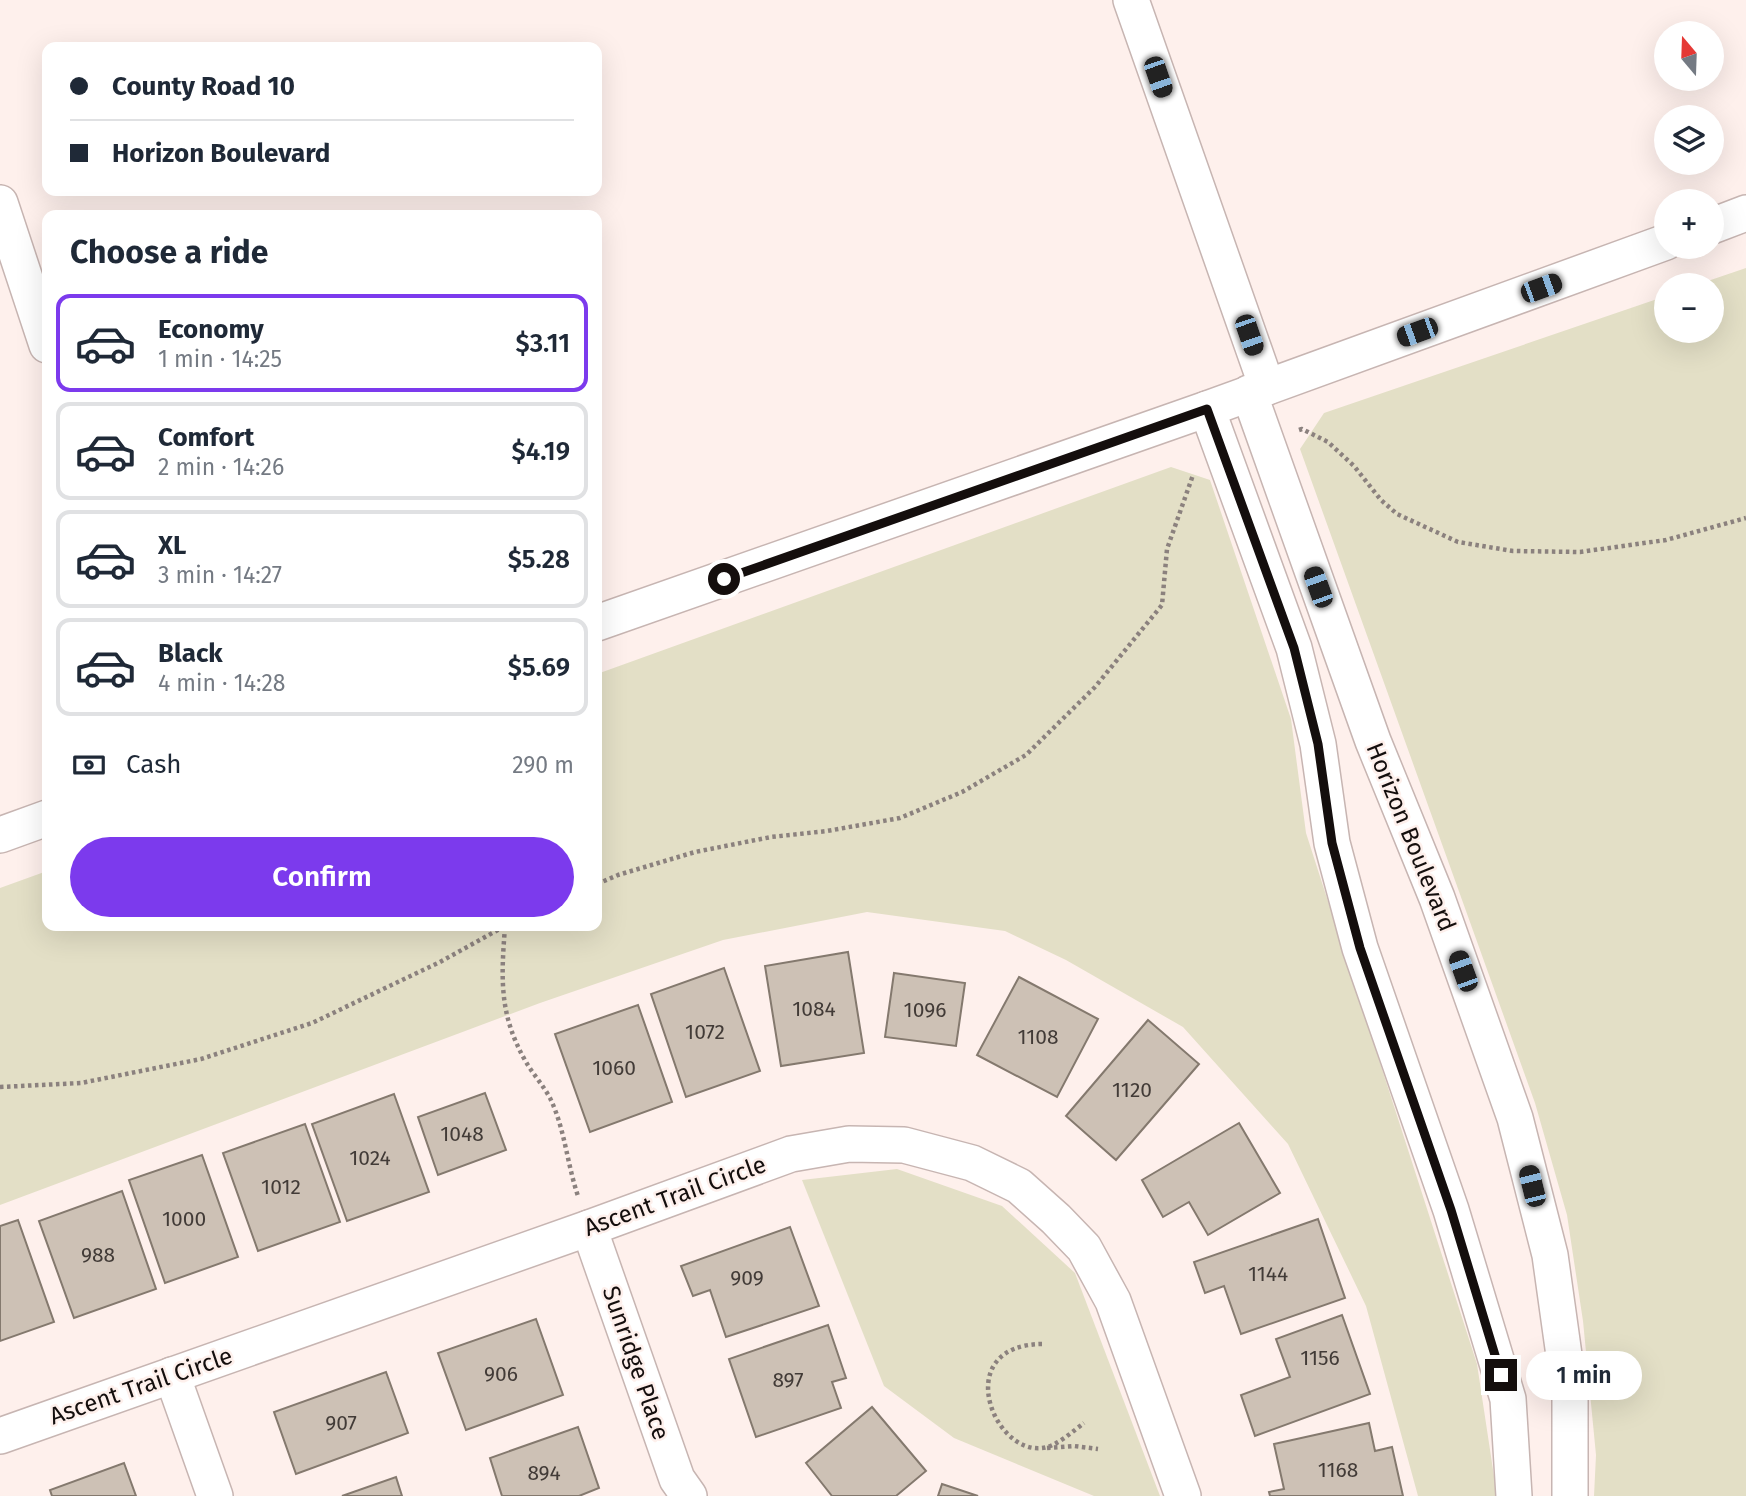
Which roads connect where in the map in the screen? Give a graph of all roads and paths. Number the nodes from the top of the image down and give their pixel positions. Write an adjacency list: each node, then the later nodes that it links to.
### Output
1 (1131, 0): 7 (street, Horizon Boulevard)
2 (0, 203): 6 (street)
3 (1746, 214): 4 (street)
4 (1724, 222)
5 (1654, 246): 7 (street)
6 (42, 330)
7 (1258, 390): 8 (street); 30 (street, Horizon Boulevard)
8 (1207, 409): 12 (street); 29 (street)
9 (1302, 429): 11 (path)
10 (1197, 467): 15 (path)
11 (1746, 518)
12 (602, 621)
13 (42, 820): 14 (street)
14 (0, 835)
15 (602, 882)
16 (496, 931): 18 (path)
17 (505, 931): 19 (path)
18 (0, 1087)
19 (589, 1228): 21 (street, Ascent Trail Circle); 27 (street, Sunridge Place); 28 (street, Ascent Trail Circle)
20 (1042, 1344): 24 (path)
21 (173, 1375): 23 (street, Ascent Trail Circle); 26 (street)
22 (1084, 1423): 24 (path)
23 (0, 1436)
24 (1043, 1448): 25 (path)
25 (1098, 1449)
26 (215, 1496)
27 (689, 1496)
28 (1183, 1496)
29 (1514, 1496)
30 (1570, 1496)

